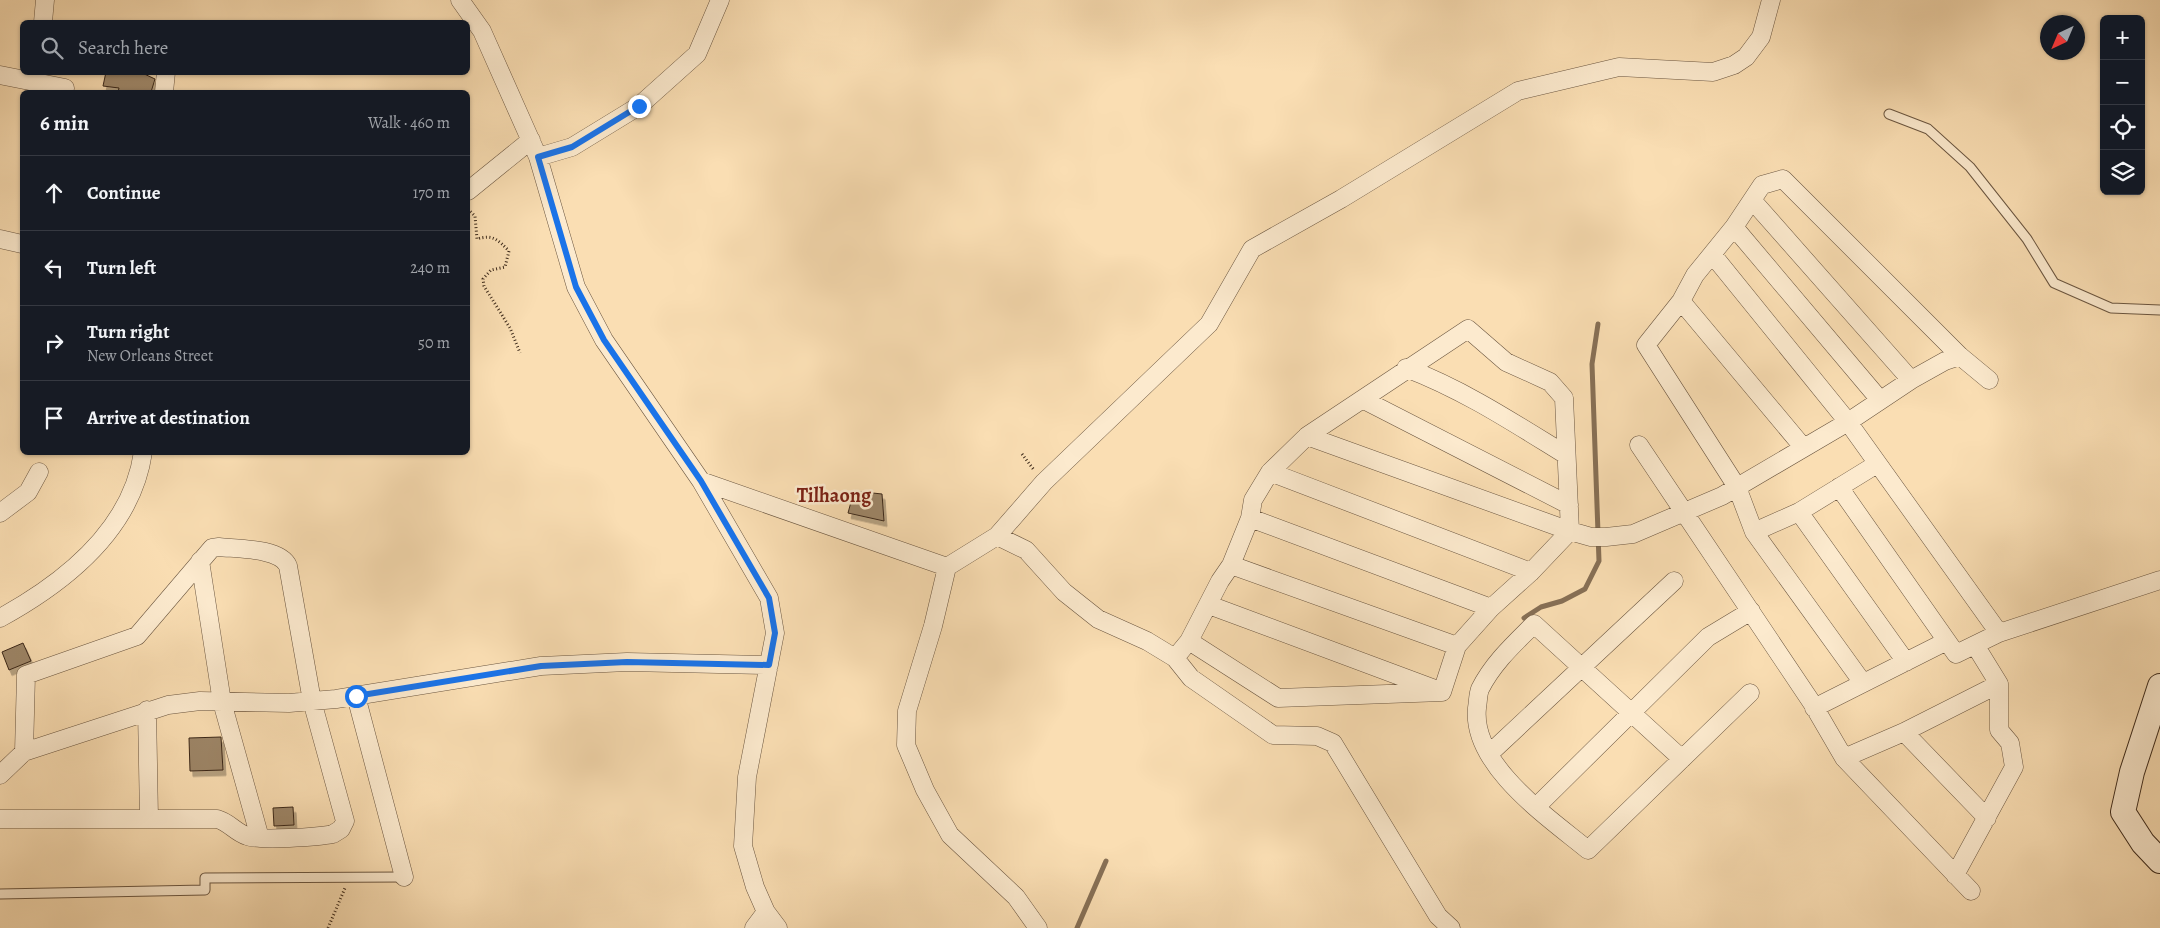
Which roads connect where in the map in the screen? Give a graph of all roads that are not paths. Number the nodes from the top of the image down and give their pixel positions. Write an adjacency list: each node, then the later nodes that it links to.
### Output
1 (45, 0): 5 (street)
2 (460, 0): 12 (street)
3 (720, 0): 13 (street)
4 (1771, 0): 47 (street)
5 (43, 20)
6 (0, 75): 8 (street)
7 (166, 75): 10 (street)
8 (38, 77): 9 (street)
9 (65, 88)
10 (164, 90)
11 (1889, 114): 21 (lane)
12 (531, 140): 13 (street); 14 (street)
13 (538, 157): 37 (street)
14 (470, 189)
15 (1752, 200): 16 (street); 22 (street); 24 (street)
16 (1734, 227): 19 (street); 27 (street)
17 (0, 239): 18 (street)
18 (20, 244)
19 (1712, 254): 20 (street); 28 (street)
20 (1681, 301): 31 (street); 38 (street)
21 (2160, 310)
22 (1960, 356): 24 (street); 25 (street)
23 (1406, 368): 26 (street); 33 (street); 33 (street)
24 (1911, 380): 27 (street)
25 (1989, 380)
26 (1364, 400): 29 (street); 40 (street)
27 (1880, 400): 28 (street)
28 (1848, 422): 31 (street); 34 (street)
29 (1307, 436): 36 (street); 45 (street)
30 (1639, 445): 41 (street)
31 (1802, 447): 38 (street)
32 (142, 455): 57 (street)
33 (1566, 455): 40 (street)
34 (1877, 464): 39 (street); 58 (street)
35 (39, 472): 43 (street)
36 (1270, 472): 44 (street); 51 (street)
37 (701, 481): 50 (street); 65 (street)
38 (1737, 487): 41 (street); 46 (street)
39 (1838, 487): 42 (street); 60 (street)
40 (1569, 505): 45 (street)
41 (1684, 511): 45 (street); 56 (street)
42 (1799, 512): 46 (street); 64 (street)
43 (0, 513)
44 (1250, 518): 49 (street); 55 (street)
45 (1570, 531): 51 (street)
46 (1754, 532): 67 (street)
47 (997, 536): 50 (street); 63 (street)
48 (200, 561): 73 (street); 74 (street); 79 (street)
49 (1231, 565): 54 (street); 62 (street)
50 (947, 567): 97 (street)
51 (1531, 572): 55 (street)
52 (2160, 580): 58 (street)
53 (1674, 581): 66 (street)
54 (1209, 605): 59 (street); 70 (street)
55 (1491, 608): 62 (street)
56 (1751, 611): 75 (street); 77 (street)
57 (0, 618)
58 (1999, 633): 61 (street)
59 (1190, 641): 63 (street); 70 (street)
60 (1947, 642): 61 (street); 64 (street)
61 (1975, 645): 68 (street)
62 (1457, 646): 70 (street)
63 (1174, 658): 98 (street)
64 (1906, 662): 67 (street)
65 (769, 665): 72 (street); 94 (street)
66 (1583, 667): 77 (street); 80 (street); 80 (street)
67 (1863, 683): 75 (street)
68 (1999, 684): 78 (street); 86 (street)
69 (2160, 686): 89 (street)
70 (1442, 692)
71 (1750, 693): 82 (street)
72 (356, 696): 73 (street); 91 (street)
73 (312, 701): 74 (street); 88 (street)
74 (222, 702): 76 (street); 88 (street)
75 (1814, 708): 81 (street)
76 (147, 710): 79 (street); 85 (street)
77 (1632, 712): 82 (street); 84 (street)
78 (1904, 732): 81 (street); 86 (street)
79 (24, 752): 83 (street)
80 (1489, 754): 84 (street)
81 (1844, 758): 90 (street)
82 (1682, 760): 84 (street)
83 (0, 775)
84 (1536, 807)
85 (149, 818): 87 (street); 88 (street)
86 (1987, 818): 90 (street)
87 (0, 819)
88 (260, 838)
89 (2160, 861)
90 (1955, 875): 92 (street)
91 (404, 878): 93 (lane)
92 (1971, 892)
93 (0, 894)
94 (766, 912): 95 (street); 96 (street)
95 (754, 928)
96 (778, 928)
97 (1038, 928)
98 (1451, 928)

